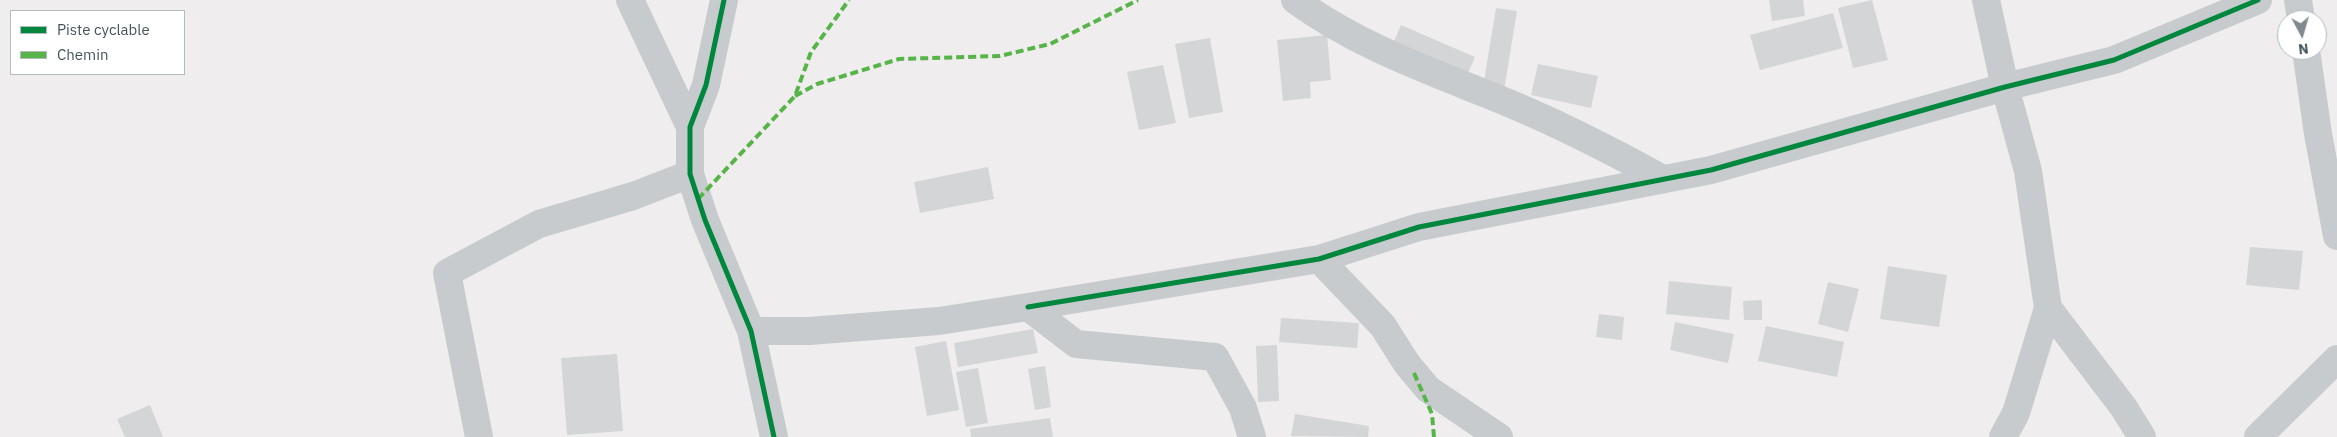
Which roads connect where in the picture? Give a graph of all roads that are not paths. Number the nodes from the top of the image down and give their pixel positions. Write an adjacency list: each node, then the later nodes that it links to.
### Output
1 (630, 0): 8 (street)
2 (724, 0): 8 (street)
3 (1295, 0): 10 (street)
4 (1986, 0): 7 (street)
5 (2258, 0): 7 (street)
6 (2308, 60): 11 (street)
7 (2005, 87): 10 (street); 14 (street)
8 (690, 127): 9 (street)
9 (690, 174): 15 (street); 17 (street)
10 (1663, 179): 12 (street)
11 (2337, 236)
12 (1319, 259): 13 (street); 20 (street)
13 (1028, 307): 15 (street); 19 (street)
14 (2048, 308): 21 (street); 22 (street)
15 (751, 331): 18 (street)
16 (2337, 359): 23 (street)
17 (478, 437)
18 (774, 437)
19 (1252, 437)
20 (1498, 437)
21 (2003, 437)
22 (2142, 437)
23 (2258, 437)

